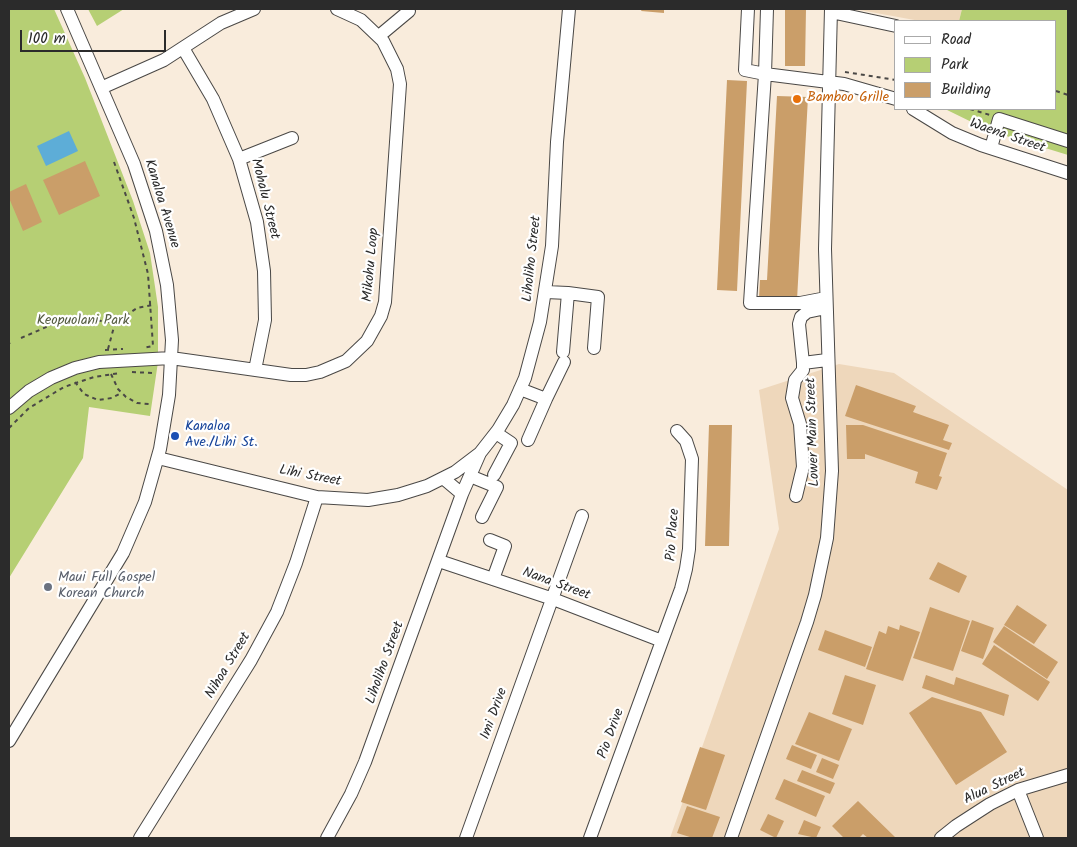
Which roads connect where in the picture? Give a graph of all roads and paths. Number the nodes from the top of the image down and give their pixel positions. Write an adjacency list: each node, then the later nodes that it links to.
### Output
1 (67, 9): 16 (street, Kanaloa Avenue)
2 (254, 9): 11 (street)
3 (337, 9): 10 (street, Mikohu Loop)
4 (569, 9): 27 (street, Liholiho Street)
5 (748, 9): 13 (street)
6 (767, 9): 13 (street)
7 (409, 10): 10 (street)
8 (831, 10): 9 (street); 15 (street, Lower Main Street)
9 (894, 26)
10 (378, 36): 39 (street, Mikohu Loop)
11 (183, 48): 16 (street); 24 (street, Mohalu Street)
12 (845, 72): 14 (path)
13 (765, 74): 15 (street); 29 (street)
14 (894, 80)
15 (830, 82): 17 (street); 29 (street, Lower Main Street)
16 (101, 88): 36 (street, Kanaloa Avenue)
17 (894, 98)
18 (915, 110): 23 (street, Waena Street)
19 (973, 110): 20 (path)
20 (992, 116)
21 (292, 138): 24 (street)
22 (1068, 141): 23 (street)
23 (991, 148): 26 (street, Waena Street)
24 (238, 159): 39 (street, Mohalu Street)
25 (114, 162): 30 (path)
26 (1068, 173)
27 (546, 292): 28 (street); 45 (street, Liholiho Street)
28 (568, 293): 34 (street); 47 (street)
29 (826, 303): 37 (street, Lower Main Street); 38 (street)
30 (152, 305): 31 (path); 33 (path)
31 (115, 323): 32 (path); 35 (path)
32 (21, 338)
33 (154, 346)
34 (594, 348)
35 (108, 349)
36 (171, 358): 39 (street, Mikohu Loop); 49 (street, Mikohu Loop); 55 (street, Kanaloa Avenue)
37 (827, 360): 38 (street); 76 (street, Lower Main Street)
38 (804, 363): 61 (street)
39 (255, 370)
40 (131, 372): 42 (path)
41 (121, 373): 43 (path)
42 (152, 373)
43 (111, 374): 44 (path); 46 (path)
44 (75, 382): 46 (path); 50 (path)
45 (520, 389): 47 (street); 52 (street, Liholiho Street)
46 (121, 392): 48 (path)
47 (546, 399): 53 (street)
48 (148, 404)
49 (9, 408)
50 (9, 428)
51 (678, 431): 68 (street, Pio Place)
52 (496, 433): 54 (street, Liholiho Street); 56 (street)
53 (528, 440)
54 (480, 454): 57 (street, Liholiho Street); 58 (street, Lihi Street)
55 (158, 458): 60 (street, Lihi Street); 69 (street, Kanaloa Avenue)
56 (494, 474)
57 (470, 476): 59 (street, Liholiho Street); 63 (street)
58 (443, 478): 59 (street); 60 (street, Lihi Street)
59 (462, 494): 65 (street, Liholiho Street)
60 (317, 496): 72 (street, Nihoa Street)
61 (796, 496)
62 (582, 516): 67 (street, Imi Drive)
63 (482, 517)
64 (490, 540): 66 (street)
65 (439, 561): 66 (street, Nana Street); 73 (street, Liholiho Street)
66 (493, 579): 67 (street, Nana Street)
67 (553, 599): 68 (street, Nana Street); 74 (street, Imi Drive)
68 (662, 641): 75 (street, Pio Drive)
69 (9, 741)
70 (1068, 775): 71 (street, Alua Street)
71 (1018, 790): 77 (street, Alua Street); 78 (street)
72 (140, 838)
73 (327, 838)
74 (466, 838)
75 (590, 838)
76 (731, 838)
77 (941, 838)
78 (1037, 838)

